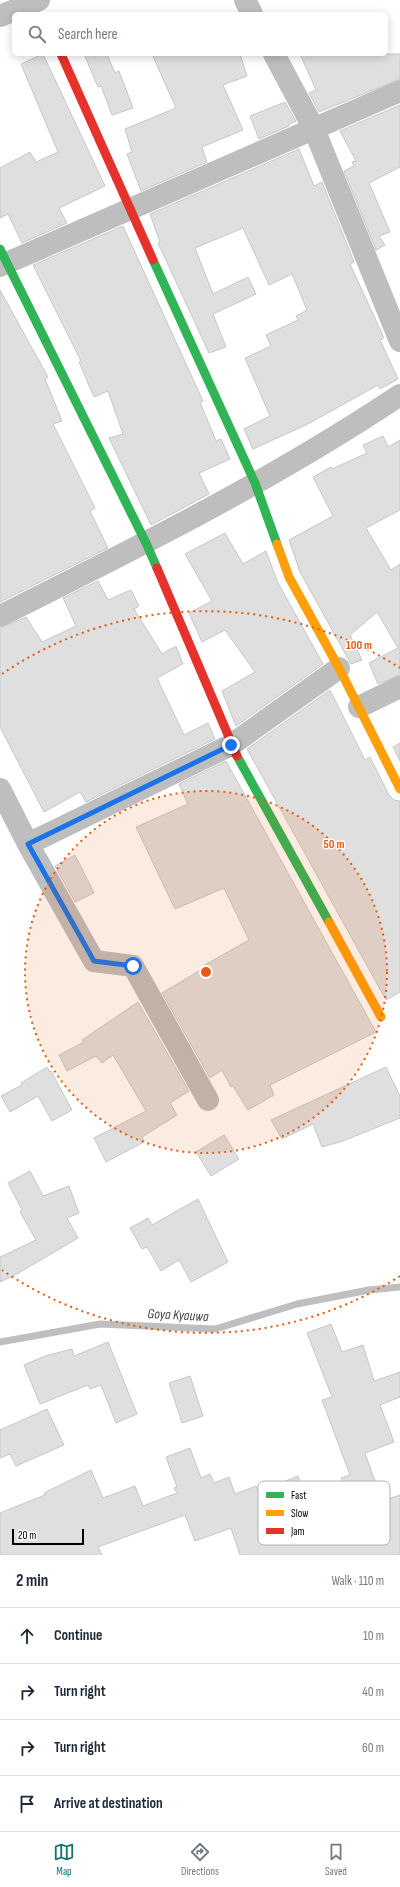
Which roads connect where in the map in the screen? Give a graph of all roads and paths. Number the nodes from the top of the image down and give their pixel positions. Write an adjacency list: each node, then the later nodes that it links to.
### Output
1 (37, 0): 3 (street); 5 (street)
2 (245, 0): 4 (street)
3 (42, 12)
4 (251, 12)
5 (0, 16)
6 (62, 56): 10 (street)
7 (275, 56): 9 (street)
8 (400, 91): 9 (street)
9 (314, 129): 10 (street); 12 (street)
10 (129, 209): 11 (street); 14 (street)
11 (3, 259): 15 (street)
12 (400, 341)
13 (400, 395): 14 (street)
14 (255, 483): 15 (street); 17 (street)
15 (146, 543): 16 (street); 20 (street)
16 (0, 616)
17 (339, 668): 19 (street); 20 (street)
18 (400, 687): 19 (street)
19 (360, 707): 22 (street)
20 (231, 745): 23 (street); 24 (street)
21 (0, 789): 23 (street)
22 (400, 789)
23 (28, 844): 25 (street)
24 (381, 1016)
25 (208, 1100)

